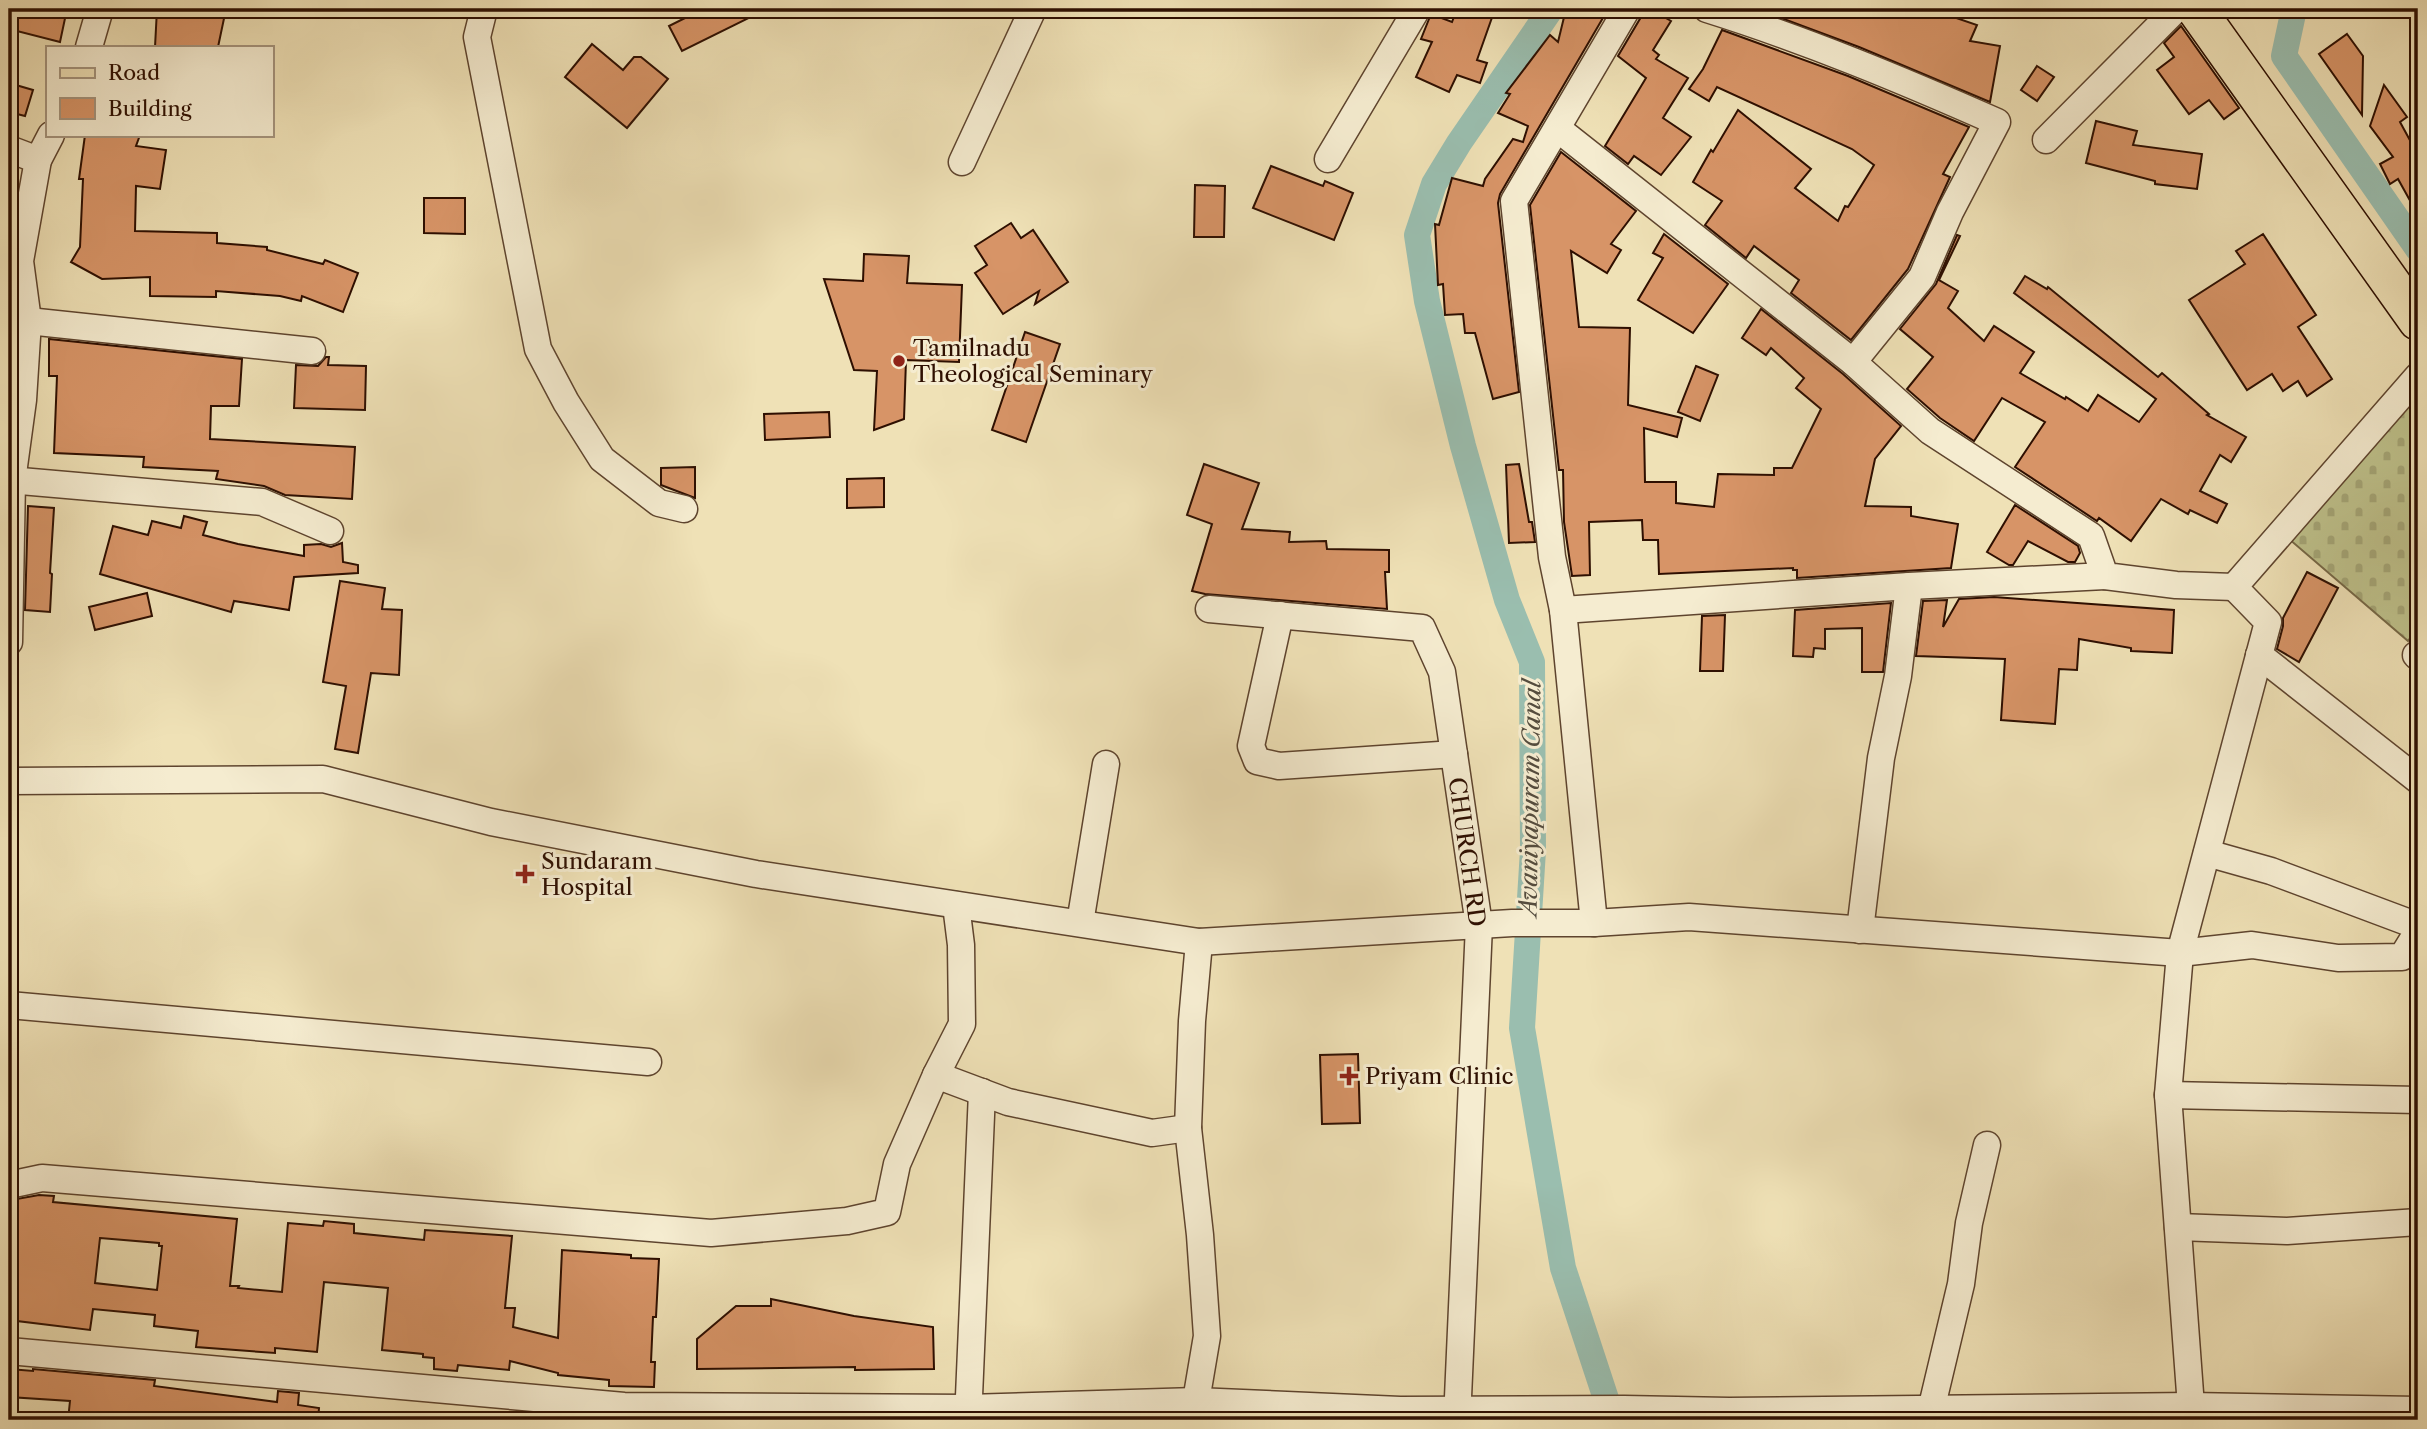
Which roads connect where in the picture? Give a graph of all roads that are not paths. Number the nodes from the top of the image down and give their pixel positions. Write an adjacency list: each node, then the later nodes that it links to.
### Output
1 (100, 9): 9 (street)
2 (484, 9): 23 (street)
3 (1033, 9): 16 (street)
4 (1417, 9): 14 (street)
5 (1627, 9): 10 (street)
6 (1707, 9): 20 (street)
7 (2176, 9): 12 (street)
8 (2196, 9): 18 (main road)
9 (89, 46)
10 (1558, 129): 20 (street); 29 (street)
11 (50, 136): 15 (street)
12 (2046, 140)
13 (9, 149): 15 (street)
14 (1328, 159)
15 (37, 160): 17 (street)
16 (962, 162)
17 (29, 321): 19 (street); 22 (street)
18 (2418, 321)
19 (312, 351)
20 (1853, 362): 25 (street)
21 (2418, 376): 27 (street)
22 (10, 480): 24 (street); 31 (street)
23 (684, 509)
24 (330, 531)
25 (2105, 576): 26 (street); 27 (street)
26 (1909, 586): 29 (street); 43 (street)
27 (2234, 587): 32 (street)
28 (1209, 609): 30 (street, CHURCH RD)
29 (1563, 610): 40 (street)
30 (1280, 615): 33 (street, CHURCH RD); 33 (street)
31 (9, 642)
32 (2259, 656): 35 (street); 37 (street)
33 (1454, 754): 41 (street, CHURCH RD)
34 (1106, 764): 39 (street)
35 (2418, 780)
36 (9, 781): 38 (street)
37 (2207, 853): 42 (street); 46 (street)
38 (956, 905): 39 (street); 49 (street)
39 (1080, 923): 45 (street)
40 (1594, 923): 41 (street); 43 (street)
41 (1479, 925): 45 (street); 64 (street, CHURCH RD)
42 (2418, 926)
43 (1860, 930): 46 (street)
44 (2418, 931): 46 (street)
45 (1199, 942): 53 (street)
46 (2180, 953): 51 (street)
47 (9, 1005): 48 (street)
48 (648, 1062)
49 (936, 1075): 50 (street); 55 (street)
50 (982, 1092): 53 (street); 63 (street)
51 (2168, 1095): 52 (street); 57 (street)
52 (2418, 1100)
53 (1188, 1128): 59 (street)
54 (1987, 1145): 65 (street)
55 (9, 1185)
56 (2418, 1222): 57 (street)
57 (2179, 1227): 62 (street)
58 (9, 1351): 61 (street)
59 (1196, 1410): 63 (street); 64 (street)
60 (2418, 1410): 62 (street)
61 (624, 1413): 63 (street)
62 (2191, 1413): 65 (street)
63 (968, 1414)
64 (1457, 1415): 66 (street)
65 (1931, 1415): 66 (street)
66 (1729, 1416)

